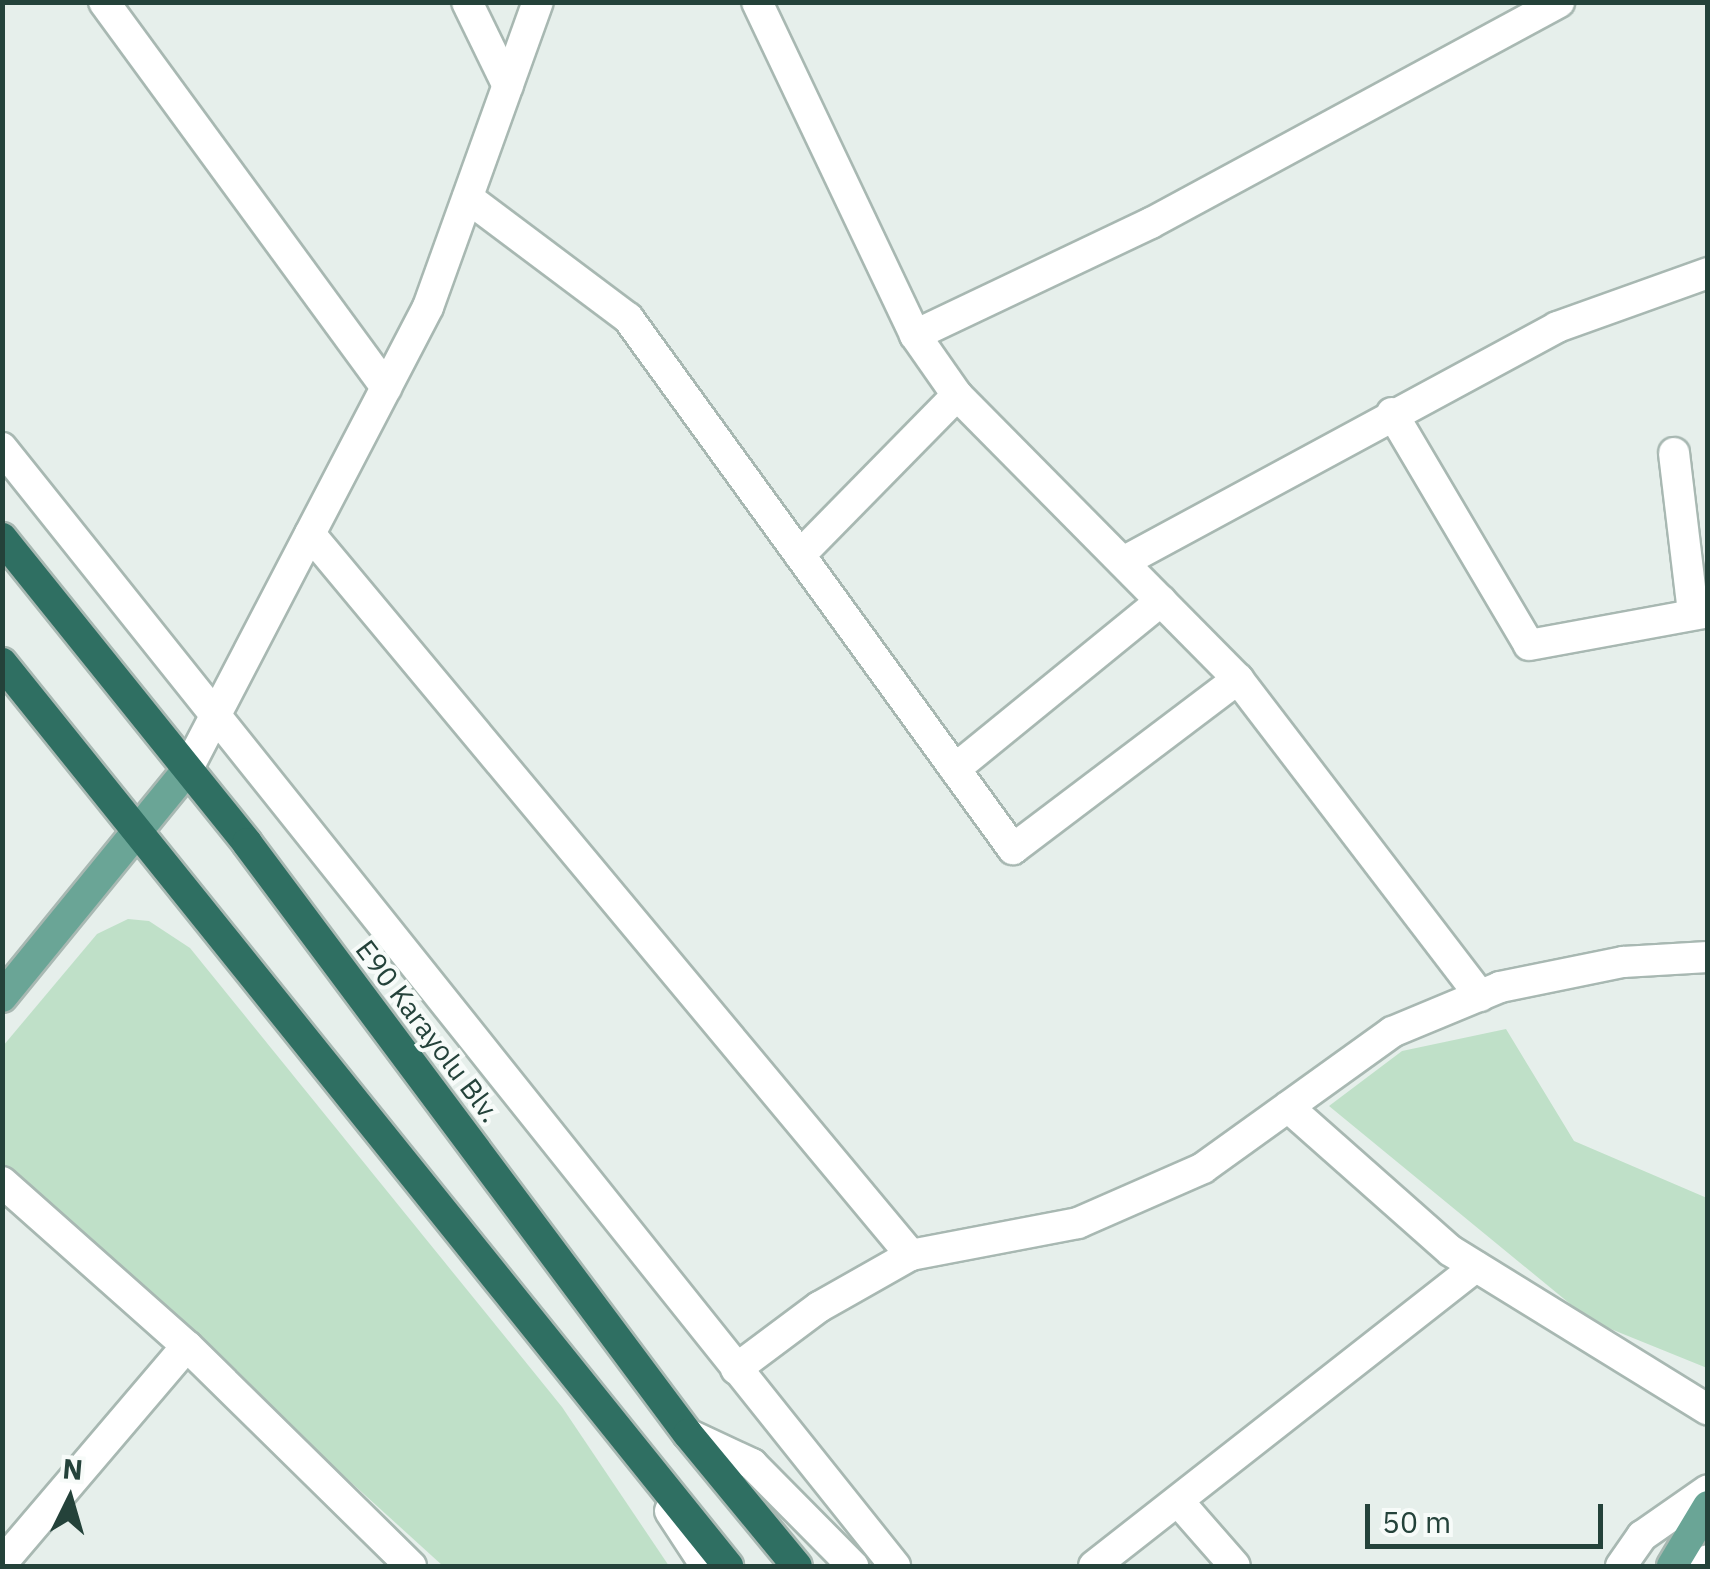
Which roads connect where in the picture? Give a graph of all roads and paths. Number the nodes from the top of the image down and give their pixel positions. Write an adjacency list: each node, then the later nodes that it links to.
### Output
1 (104, 2): 10 (street)
2 (467, 2): 6 (street)
3 (538, 2): 6 (street)
4 (758, 2): 9 (street)
5 (1559, 2): 9 (street)
6 (508, 86): 7 (street)
7 (468, 198): 10 (street); 17 (street)
8 (1708, 273): 12 (street)
9 (915, 334): 11 (street)
10 (386, 388): 15 (street)
11 (957, 395): 17 (street); 18 (street)
12 (1392, 413): 18 (street); 20 (street)
13 (2, 448): 23 (street)
14 (1674, 453): 20 (street)
15 (310, 534): 23 (street); 32 (street)
16 (2, 538): 25 (highway, E90 Karayolu Blv.)
17 (800, 555): 24 (street)
18 (1123, 562): 19 (street)
19 (1162, 601): 22 (street); 24 (street)
20 (1700, 612)
21 (2, 663): 26 (highway)
22 (1238, 679): 24 (street); 28 (street)
23 (217, 712): 25 (street); 35 (street)
24 (955, 769)
25 (187, 770): 26 (main road); 38 (highway, E90 Karayolu Blv.)
26 (136, 830): 29 (main road); 37 (highway)
27 (1708, 957): 28 (street)
28 (1480, 996): 30 (street)
29 (2, 997)
30 (1288, 1107): 32 (street); 33 (street)
31 (2, 1182): 34 (street)
32 (911, 1255): 35 (street)
33 (1476, 1267): 36 (street); 40 (street)
34 (187, 1346): 42 (street); 43 (street)
35 (736, 1369): 48 (street)
36 (1708, 1410)
37 (614, 1425): 44 (street); 45 (highway)
38 (688, 1434): 46 (highway, E90 Karayolu Blv.); 47 (street)
39 (1708, 1490): 51 (street)
40 (1178, 1501): 49 (street); 50 (street)
41 (1708, 1506): 52 (main road)
42 (2, 1563)
43 (412, 1566)
44 (706, 1566)
45 (728, 1566)
46 (797, 1566)
47 (854, 1566)
48 (895, 1566)
49 (1094, 1566)
50 (1234, 1566)
51 (1621, 1566)
52 (1672, 1566)

